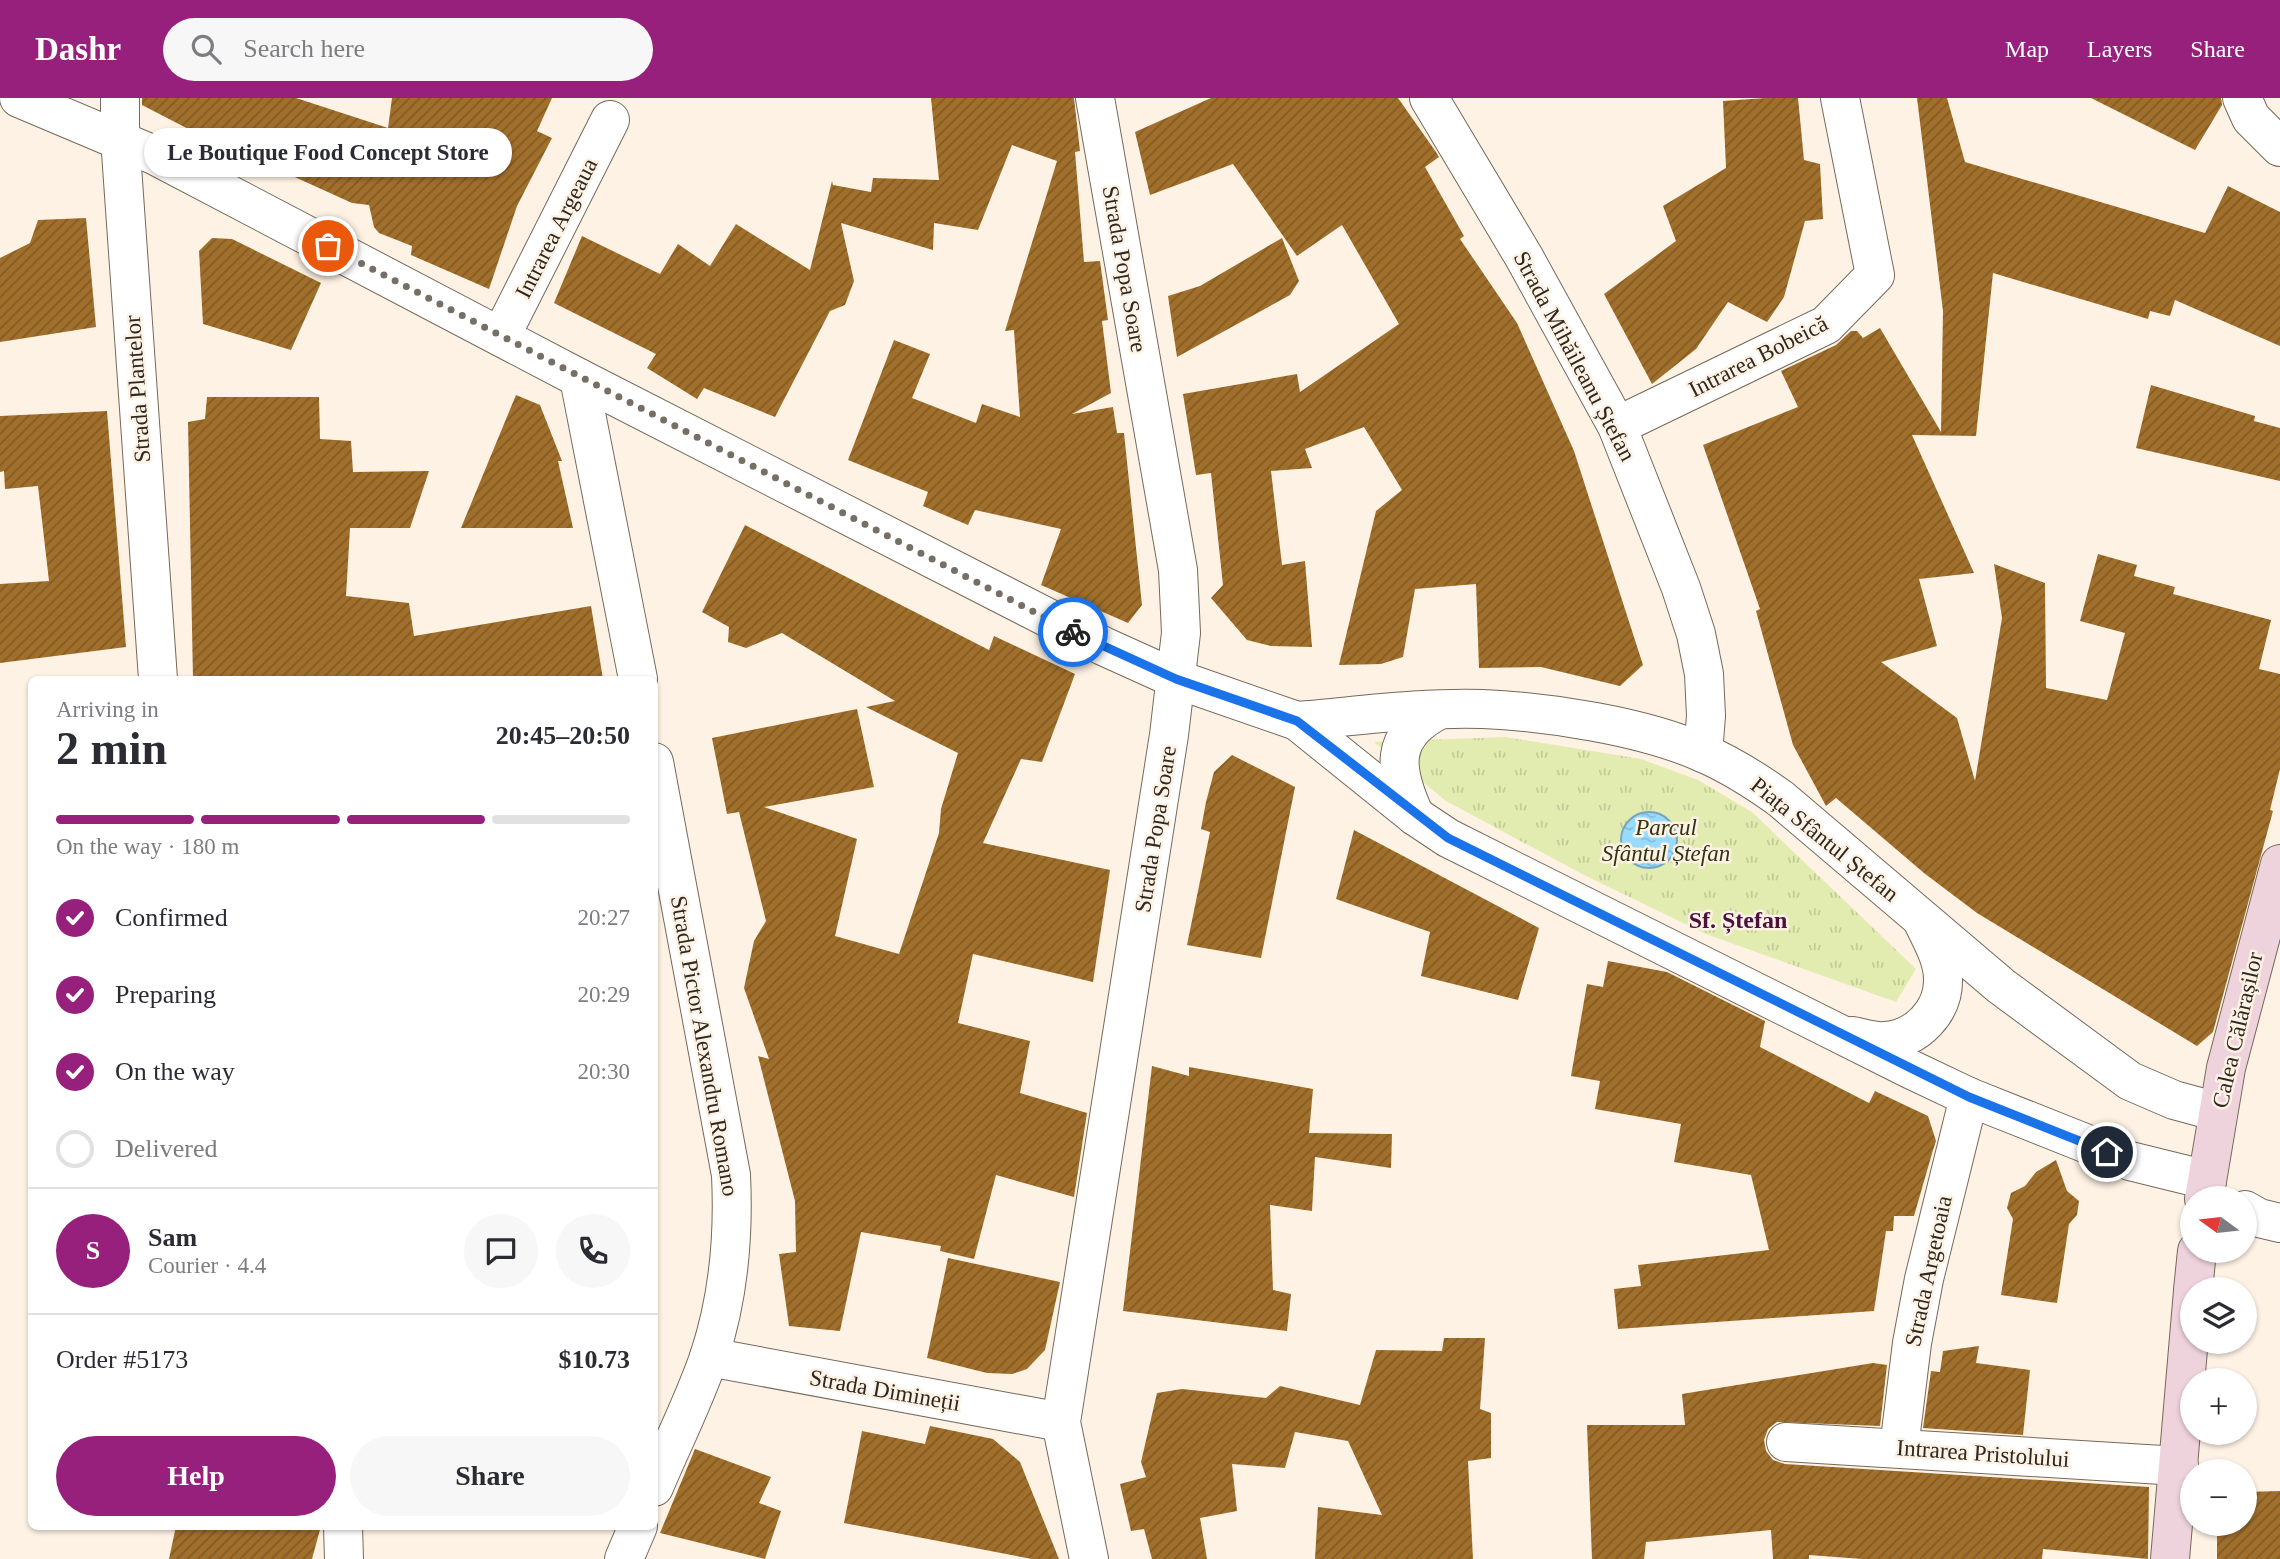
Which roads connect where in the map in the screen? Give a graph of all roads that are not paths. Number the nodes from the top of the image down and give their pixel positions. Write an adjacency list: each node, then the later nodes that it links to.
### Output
1 (19, 98): 8 (street, Piața Sfântul Ștefan)
2 (120, 98): 8 (street, Strada Plantelor)
3 (1095, 98): 15 (street, Strada Popa Soare)
4 (1429, 98): 12 (street, Strada Mihăileanu Ștefan)
5 (1840, 98): 12 (street, Intrarea Bobeică)
6 (2242, 98): 9 (street)
7 (610, 120): 10 (street, Intrarea Argeaua)
8 (121, 138): 10 (street, Piața Sfântul Ștefan); 13 (street, Strada Plantelor)
9 (2280, 147)
10 (501, 337): 11 (street, Piața Sfântul Ștefan)
11 (579, 378): 14 (street); 15 (street, Piața Sfântul Ștefan)
12 (1617, 426): 18 (street, Strada Mihăileanu Ștefan)
13 (158, 676)
14 (637, 676)
15 (1176, 679): 17 (street, Piața Sfântul Ștefan); 32 (street, Strada Popa Soare)
16 (1439, 710): 17 (street, Piața Sfântul Ștefan); 18 (street, Piața Sfântul Ștefan); 20 (street)
17 (1297, 721): 20 (street, Piața Sfântul Ștefan)
18 (1703, 752): 22 (street, Piața Sfântul Ștefan)
19 (658, 783): 31 (street, Strada Pictor Alexandru Romano)
20 (1415, 816): 23 (street, Piața Sfântul Ștefan)
21 (2280, 864): 25 (main road, Calea Călărașilor)
22 (1922, 919): 23 (street, Piața Sfântul Ștefan); 25 (street, Piața Sfântul Ștefan)
23 (1840, 1034): 24 (street, Piața Sfântul Ștefan)
24 (1969, 1097): 26 (street, Piața Sfântul Ștefan); 34 (street, Strada Argetoaia)
25 (2218, 1112): 27 (main road, Calea Călărașilor)
26 (2194, 1186)
27 (2213, 1186)
28 (2258, 1217): 29 (street)
29 (2280, 1223)
30 (2188, 1354): 35 (main road)
31 (709, 1357): 32 (street, Strada Dimineții); 36 (street, Strada Pictor Alexandru Romano)
32 (1061, 1422): 41 (street, Strada Popa Soare)
33 (1786, 1442): 34 (street, Intrarea Pristolului)
34 (1899, 1448): 35 (street, Intrarea Pristolului)
35 (2179, 1466): 42 (main road)
36 (658, 1478)
37 (343, 1530): 39 (street)
38 (636, 1530): 40 (street)
39 (344, 1559)
40 (624, 1559)
41 (1089, 1559)
42 (2170, 1559)

